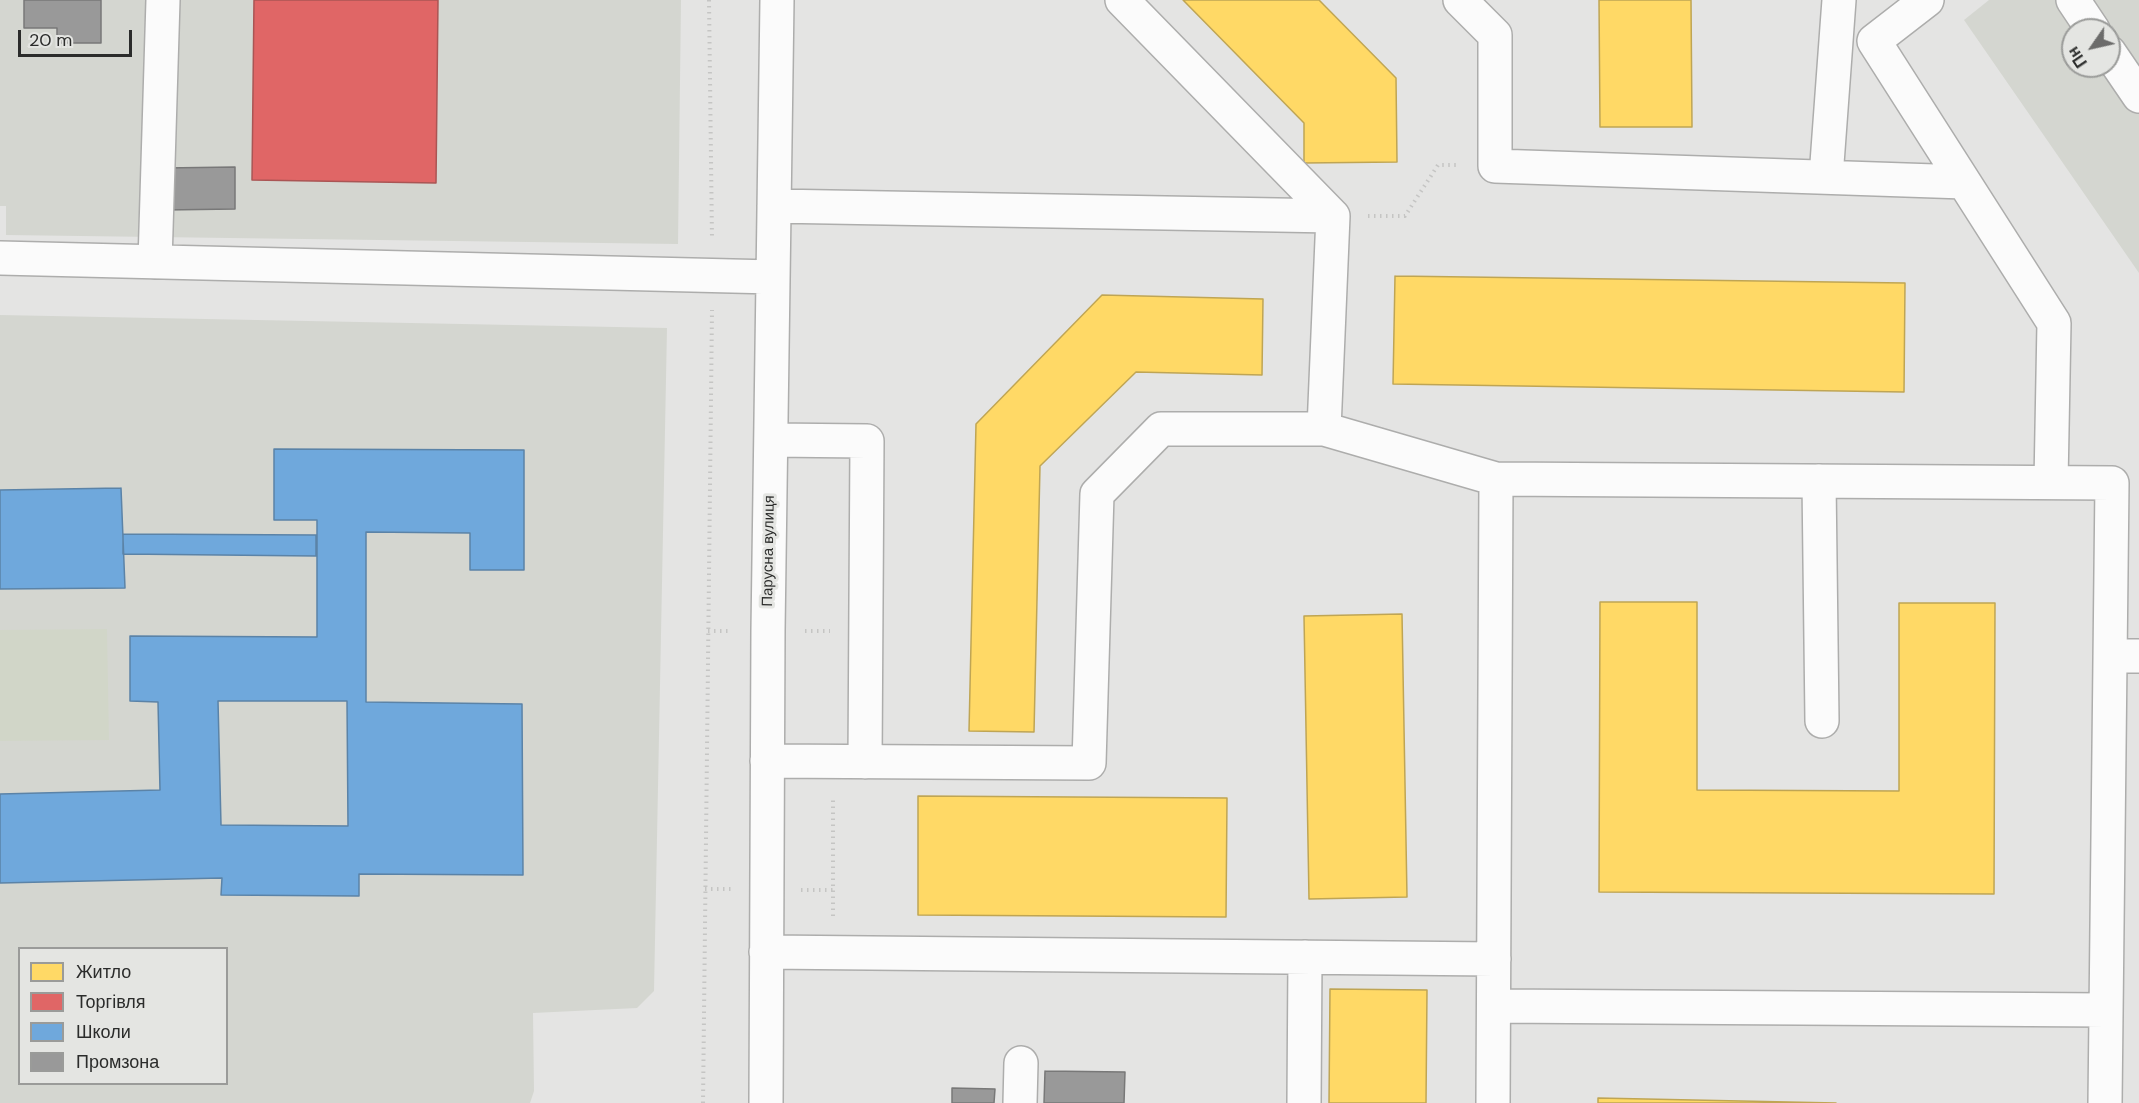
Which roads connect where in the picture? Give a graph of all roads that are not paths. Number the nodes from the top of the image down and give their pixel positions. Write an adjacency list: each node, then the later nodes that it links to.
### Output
1 (163, 0): 16 (street)
2 (777, 0): 13 (street, Парусна вулиця)
3 (1122, 0): 14 (street)
4 (1460, 0): 11 (street)
5 (1839, 0): 11 (street)
6 (1927, 0): 12 (street)
7 (2073, 0): 8 (street)
8 (2086, 18)
9 (2121, 70): 10 (street)
10 (2139, 96)
11 (1826, 177): 12 (street)
12 (1964, 182): 22 (street)
13 (774, 206): 14 (street); 17 (street, Парусна вулиця)
14 (1333, 216): 18 (street)
15 (0, 258): 16 (street)
16 (155, 262): 17 (street)
17 (773, 276): 19 (street, Парусна вулиця)
18 (1324, 429): 20 (street); 26 (street)
19 (771, 440): 25 (street, Парусна вулиця); 26 (street)
20 (1496, 479): 21 (street); 29 (street)
21 (1819, 481): 22 (street); 24 (street)
22 (2051, 482): 23 (street)
23 (2125, 656): 31 (street)
24 (1822, 721)
25 (767, 761): 26 (street); 27 (street, Парусна вулиця)
26 (865, 762)
27 (766, 951): 28 (street); 33 (street, Парусна вулиця)
28 (1305, 957): 29 (street); 35 (street)
29 (1494, 959): 30 (street)
30 (1494, 1006): 31 (street); 36 (street)
31 (2106, 1010): 37 (street)
32 (1021, 1063): 34 (street)
33 (766, 1103)
34 (1020, 1103)
35 (1304, 1103)
36 (1493, 1103)
37 (2105, 1103)

